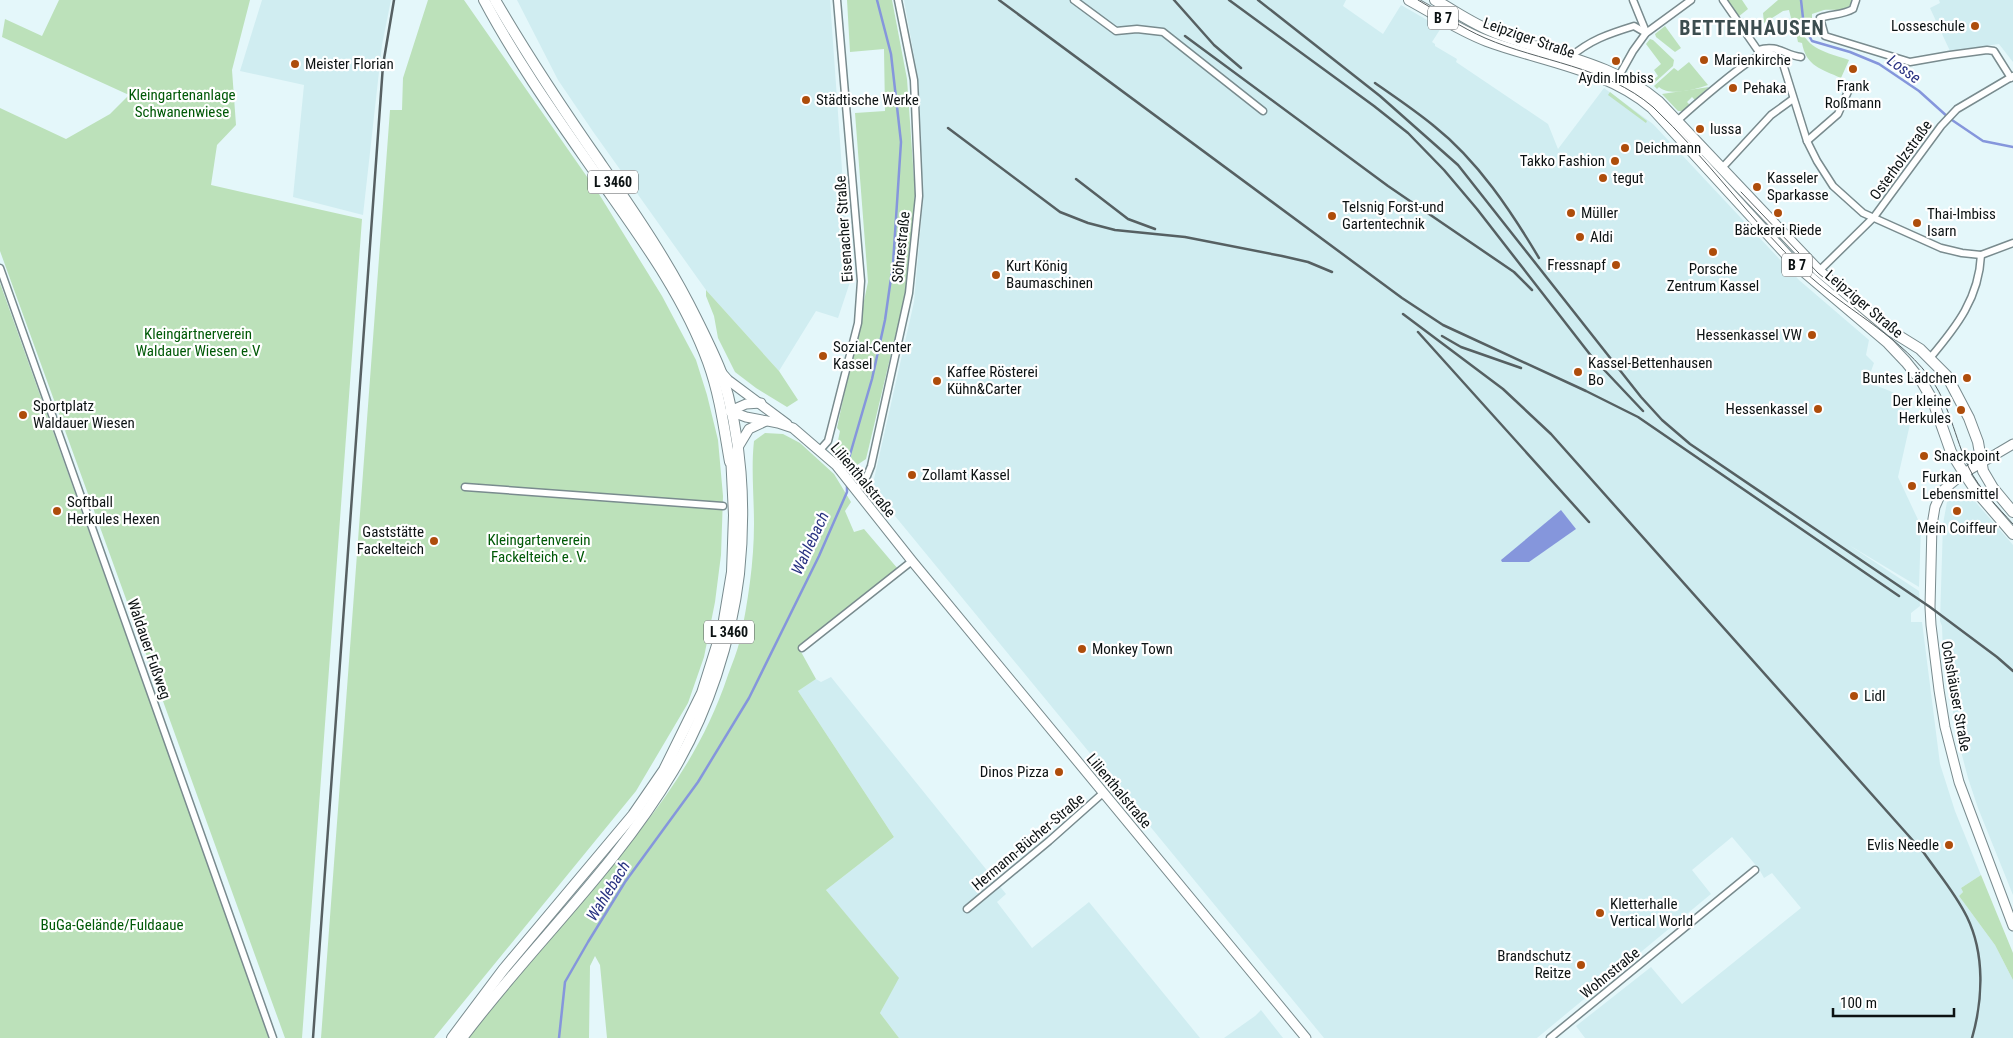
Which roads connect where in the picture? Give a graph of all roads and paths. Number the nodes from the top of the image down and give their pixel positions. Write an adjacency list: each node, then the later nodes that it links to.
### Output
1 (484, 0): 32 (main road, L 3460)
2 (495, 0): 31 (main road, L 3460)
3 (837, 0): 39 (street, Eisenacher Straße)
4 (898, 0): 44 (street, Söhrestraße)
5 (1074, 0): 20 (street)
6 (1410, 0): 17 (main road, Leipziger Straße / B 7)
7 (1435, 0): 15 (main road, Leipziger Straße / B 7)
8 (1633, 0): 12 (street)
9 (1691, 0): 12 (street)
10 (1723, 0): 13 (street)
11 (1856, 0): 16 (street)
12 (1646, 33): 15 (street); 17 (street)
13 (1759, 52): 14 (street); 19 (street); 21 (street)
14 (1802, 57)
15 (1569, 58): 17 (main road, Leipziger Straße / B 7)
16 (2012, 77): 24 (street, Osterholzstraße)
17 (1617, 81): 21 (main road, Leipziger Straße / B 7)
18 (1850, 87): 22 (street)
19 (1793, 99): 22 (street); 23 (street)
20 (1263, 111)
21 (1674, 124): 23 (main road, B 7); 29 (main road, Leipziger Straße / B 7)
22 (1807, 141): 24 (street)
23 (1722, 168): 28 (main road, B 7)
24 (1874, 217): 26 (street); 28 (street, Osterholzstraße)
25 (2013, 243): 26 (street)
26 (1981, 255): 30 (street)
27 (0, 268): 54 (street, Waldauer Fußweg)
28 (1819, 271): 29 (main road); 30 (main road, B 7)
29 (1812, 279): 42 (main road, Leipziger Straße / B 7)
30 (1930, 358): 40 (main road, B 7)
31 (720, 370): 33 (main road); 34 (main road, L 3460)
32 (720, 402): 34 (main road); 41 (main road, L 3460)
33 (761, 404): 34 (main road); 36 (main road)
34 (730, 411): 35 (main road, Lilienthalstraße); 38 (main road, L 3460); 41 (main road)
35 (767, 421): 36 (main road, Lilienthalstraße); 38 (main road)
36 (793, 428): 39 (main road, Lilienthalstraße)
37 (2013, 444): 40 (main road, Ochshäuser Straße)
38 (737, 450): 56 (main road, L 3460)
39 (820, 450): 44 (main road, Lilienthalstraße)
40 (1981, 462): 42 (main road, Ochshäuser Straße); 46 (main road, B 7)
41 (732, 472): 55 (main road, L 3460)
42 (1964, 473): 47 (main road, Leipziger Straße / B 7); 53 (main road, Ochshäuser Straße)
43 (465, 487): 45 (street)
44 (854, 487): 48 (main road, Lilienthalstraße)
45 (723, 506)
46 (2013, 512)
47 (2013, 534)
48 (912, 561): 49 (street); 50 (main road, Lilienthalstraße)
49 (802, 648)
50 (1104, 793): 52 (street, Hermann-Bücher-Straße); 57 (main road, Lilienthalstraße)
51 (1755, 870): 58 (street, Wohnstraße)
52 (967, 909)
53 (2013, 926)
54 (273, 1038)
55 (452, 1038)
56 (462, 1038)
57 (1306, 1038)
58 (1550, 1038)

